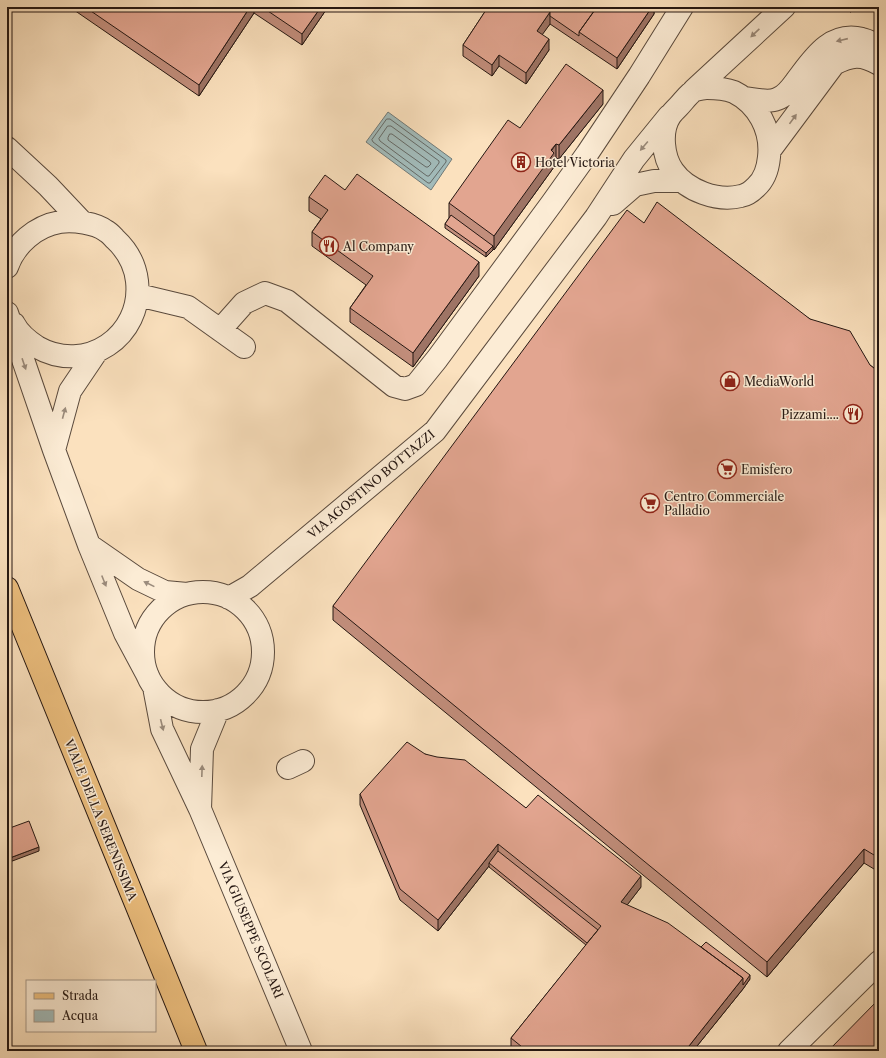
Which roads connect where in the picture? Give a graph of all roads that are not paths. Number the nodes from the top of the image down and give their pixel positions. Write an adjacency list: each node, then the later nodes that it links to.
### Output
1 (682, 7): 17 (street)
2 (784, 7): 5 (street, one-way to 5)
3 (879, 46): 6 (street, one-way to 6)
4 (879, 64): 9 (street, one-way to 4)
5 (694, 90): 6 (street); 7 (street)
6 (744, 98): 9 (street)
7 (669, 116): 10 (street); 11 (street, VIA AGOSTINO BOTTAZZI, one-way to 11)
8 (7, 148): 12 (street, VIA GIUSEPPE SCOLARI)
9 (770, 150): 10 (street)
10 (682, 180): 11 (street, VIA AGOSTINO BOTTAZZI)
11 (596, 217): 24 (street, VIA AGOSTINO BOTTAZZI)
12 (82, 222): 13 (street, VIA GIUSEPPE SCOLARI); 15 (street, VIA GIUSEPPE SCOLARI)
13 (14, 240): 14 (street, VIA GIUSEPPE SCOLARI)
14 (7, 267)
15 (138, 294): 17 (street); 19 (street, VIA GIUSEPPE SCOLARI)
16 (7, 312): 19 (street, VIA GIUSEPPE SCOLARI); 20 (street, VIA GIUSEPPE SCOLARI, one-way to 20)
17 (220, 330): 18 (street)
18 (244, 347)
19 (97, 351): 20 (street, VIA GIUSEPPE SCOLARI, one-way to 19)
20 (54, 450): 21 (street, VIA GIUSEPPE SCOLARI)
21 (89, 545): 23 (street, VIA GIUSEPPE SCOLARI, one-way to 21); 25 (street, VIA GIUSEPPE SCOLARI, one-way to 25)
22 (7, 588): 29 (main road, VIALE DELLA SERENISSIMA)
23 (187, 594): 24 (street, VIA GIUSEPPE SCOLARI); 25 (street, VIA GIUSEPPE SCOLARI)
24 (229, 598): 26 (street, VIA GIUSEPPE SCOLARI)
25 (151, 682): 26 (street, VIA GIUSEPPE SCOLARI); 27 (street, VIA GIUSEPPE SCOLARI, one-way to 27)
26 (218, 710): 27 (street, VIA GIUSEPPE SCOLARI, one-way to 26)
27 (200, 809): 30 (street, VIA GIUSEPPE SCOLARI)
28 (879, 962): 31 (street)
29 (196, 1051)
30 (301, 1051)
31 (789, 1051)

